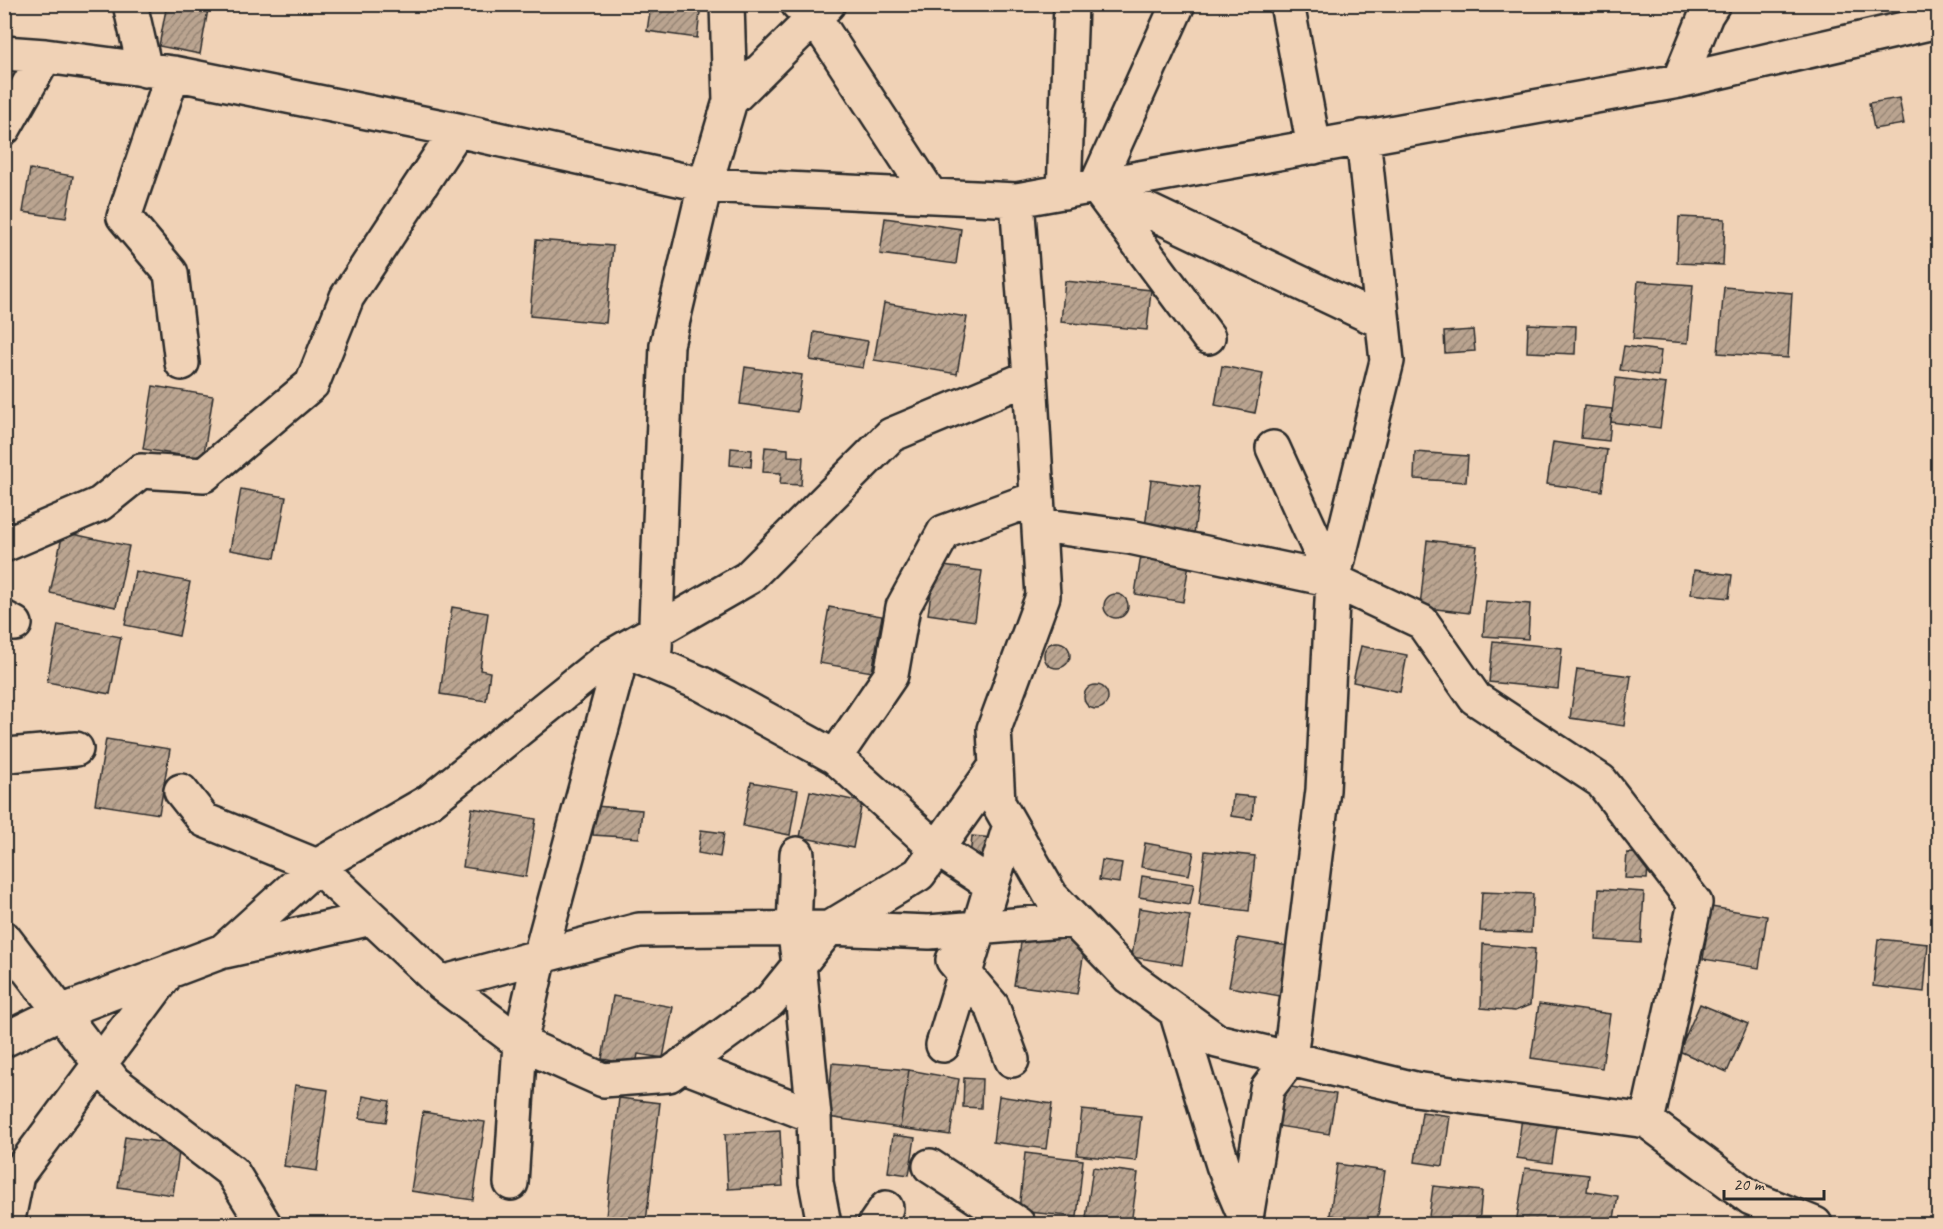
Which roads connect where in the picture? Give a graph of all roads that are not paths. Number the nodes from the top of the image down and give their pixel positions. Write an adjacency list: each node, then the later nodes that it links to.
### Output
1 (130, 4): 11 (street)
2 (727, 4): 13 (street)
3 (1071, 4): 20 (street)
4 (1178, 4): 19 (street)
5 (1287, 4): 17 (street)
6 (1713, 4): 12 (street)
7 (814, 9): 13 (street); 21 (street)
8 (1938, 21): 12 (street)
9 (4, 53): 10 (street)
10 (45, 56): 11 (street); 14 (street)
11 (159, 72): 15 (street); 25 (street)
12 (1679, 81): 16 (street)
13 (730, 101): 18 (street)
14 (4, 128)
15 (457, 130): 18 (street); 29 (street)
16 (1364, 137): 17 (street); 23 (street)
17 (1314, 147): 19 (street)
18 (705, 185): 21 (street); 31 (street)
19 (1096, 186): 20 (street); 23 (street); 24 (street)
20 (1064, 192): 22 (street)
21 (931, 196): 22 (street)
22 (1017, 200): 26 (street)
23 (1383, 322): 30 (street)
24 (1208, 337)
25 (182, 363)
26 (1030, 377): 28 (street); 31 (street)
27 (1273, 448): 30 (street)
28 (1038, 511): 30 (street); 36 (street); 37 (street)
29 (4, 545)
30 (1333, 580): 62 (street); 67 (street)
31 (655, 632): 32 (street); 33 (street)
32 (623, 650): 33 (street); 42 (street); 52 (street)
33 (656, 664): 36 (street)
34 (76, 749): 35 (street)
35 (4, 753)
36 (835, 757): 40 (street)
37 (996, 766): 39 (street); 40 (street)
38 (181, 790): 42 (street)
39 (1010, 825): 43 (street); 45 (street)
40 (937, 849): 43 (street); 47 (street)
41 (797, 854): 46 (street)
42 (316, 866): 44 (street); 51 (street)
43 (992, 885): 48 (street)
44 (372, 918): 51 (street); 56 (street)
45 (1074, 920): 48 (street); 57 (street)
46 (794, 928): 47 (street); 52 (street); 53 (street)
47 (828, 928): 49 (street); 53 (street)
48 (979, 928): 49 (street); 55 (street)
49 (929, 932): 55 (street)
50 (4, 938): 58 (street)
51 (224, 951): 54 (street)
52 (540, 956): 56 (street); 60 (street)
53 (799, 964): 65 (street); 66 (street)
54 (169, 971): 58 (street); 64 (street)
55 (965, 973): 61 (street); 63 (street)
56 (441, 983): 60 (street)
57 (1176, 1011): 62 (street); 71 (street)
58 (61, 1012): 59 (street); 64 (street)
59 (4, 1040)
60 (520, 1043): 65 (street); 70 (street)
61 (943, 1045)
62 (1290, 1059): 67 (street); 71 (street)
63 (1012, 1060)
64 (100, 1064): 69 (street); 73 (street)
65 (682, 1065): 66 (street)
66 (814, 1116): 74 (street)
67 (1647, 1121): 76 (street)
68 (930, 1166): 75 (street)
69 (11, 1175): 72 (street)
70 (511, 1183)
71 (1247, 1221)
72 (7, 1224)
73 (264, 1224)
74 (824, 1224)
75 (1018, 1224)
76 (1815, 1224)

